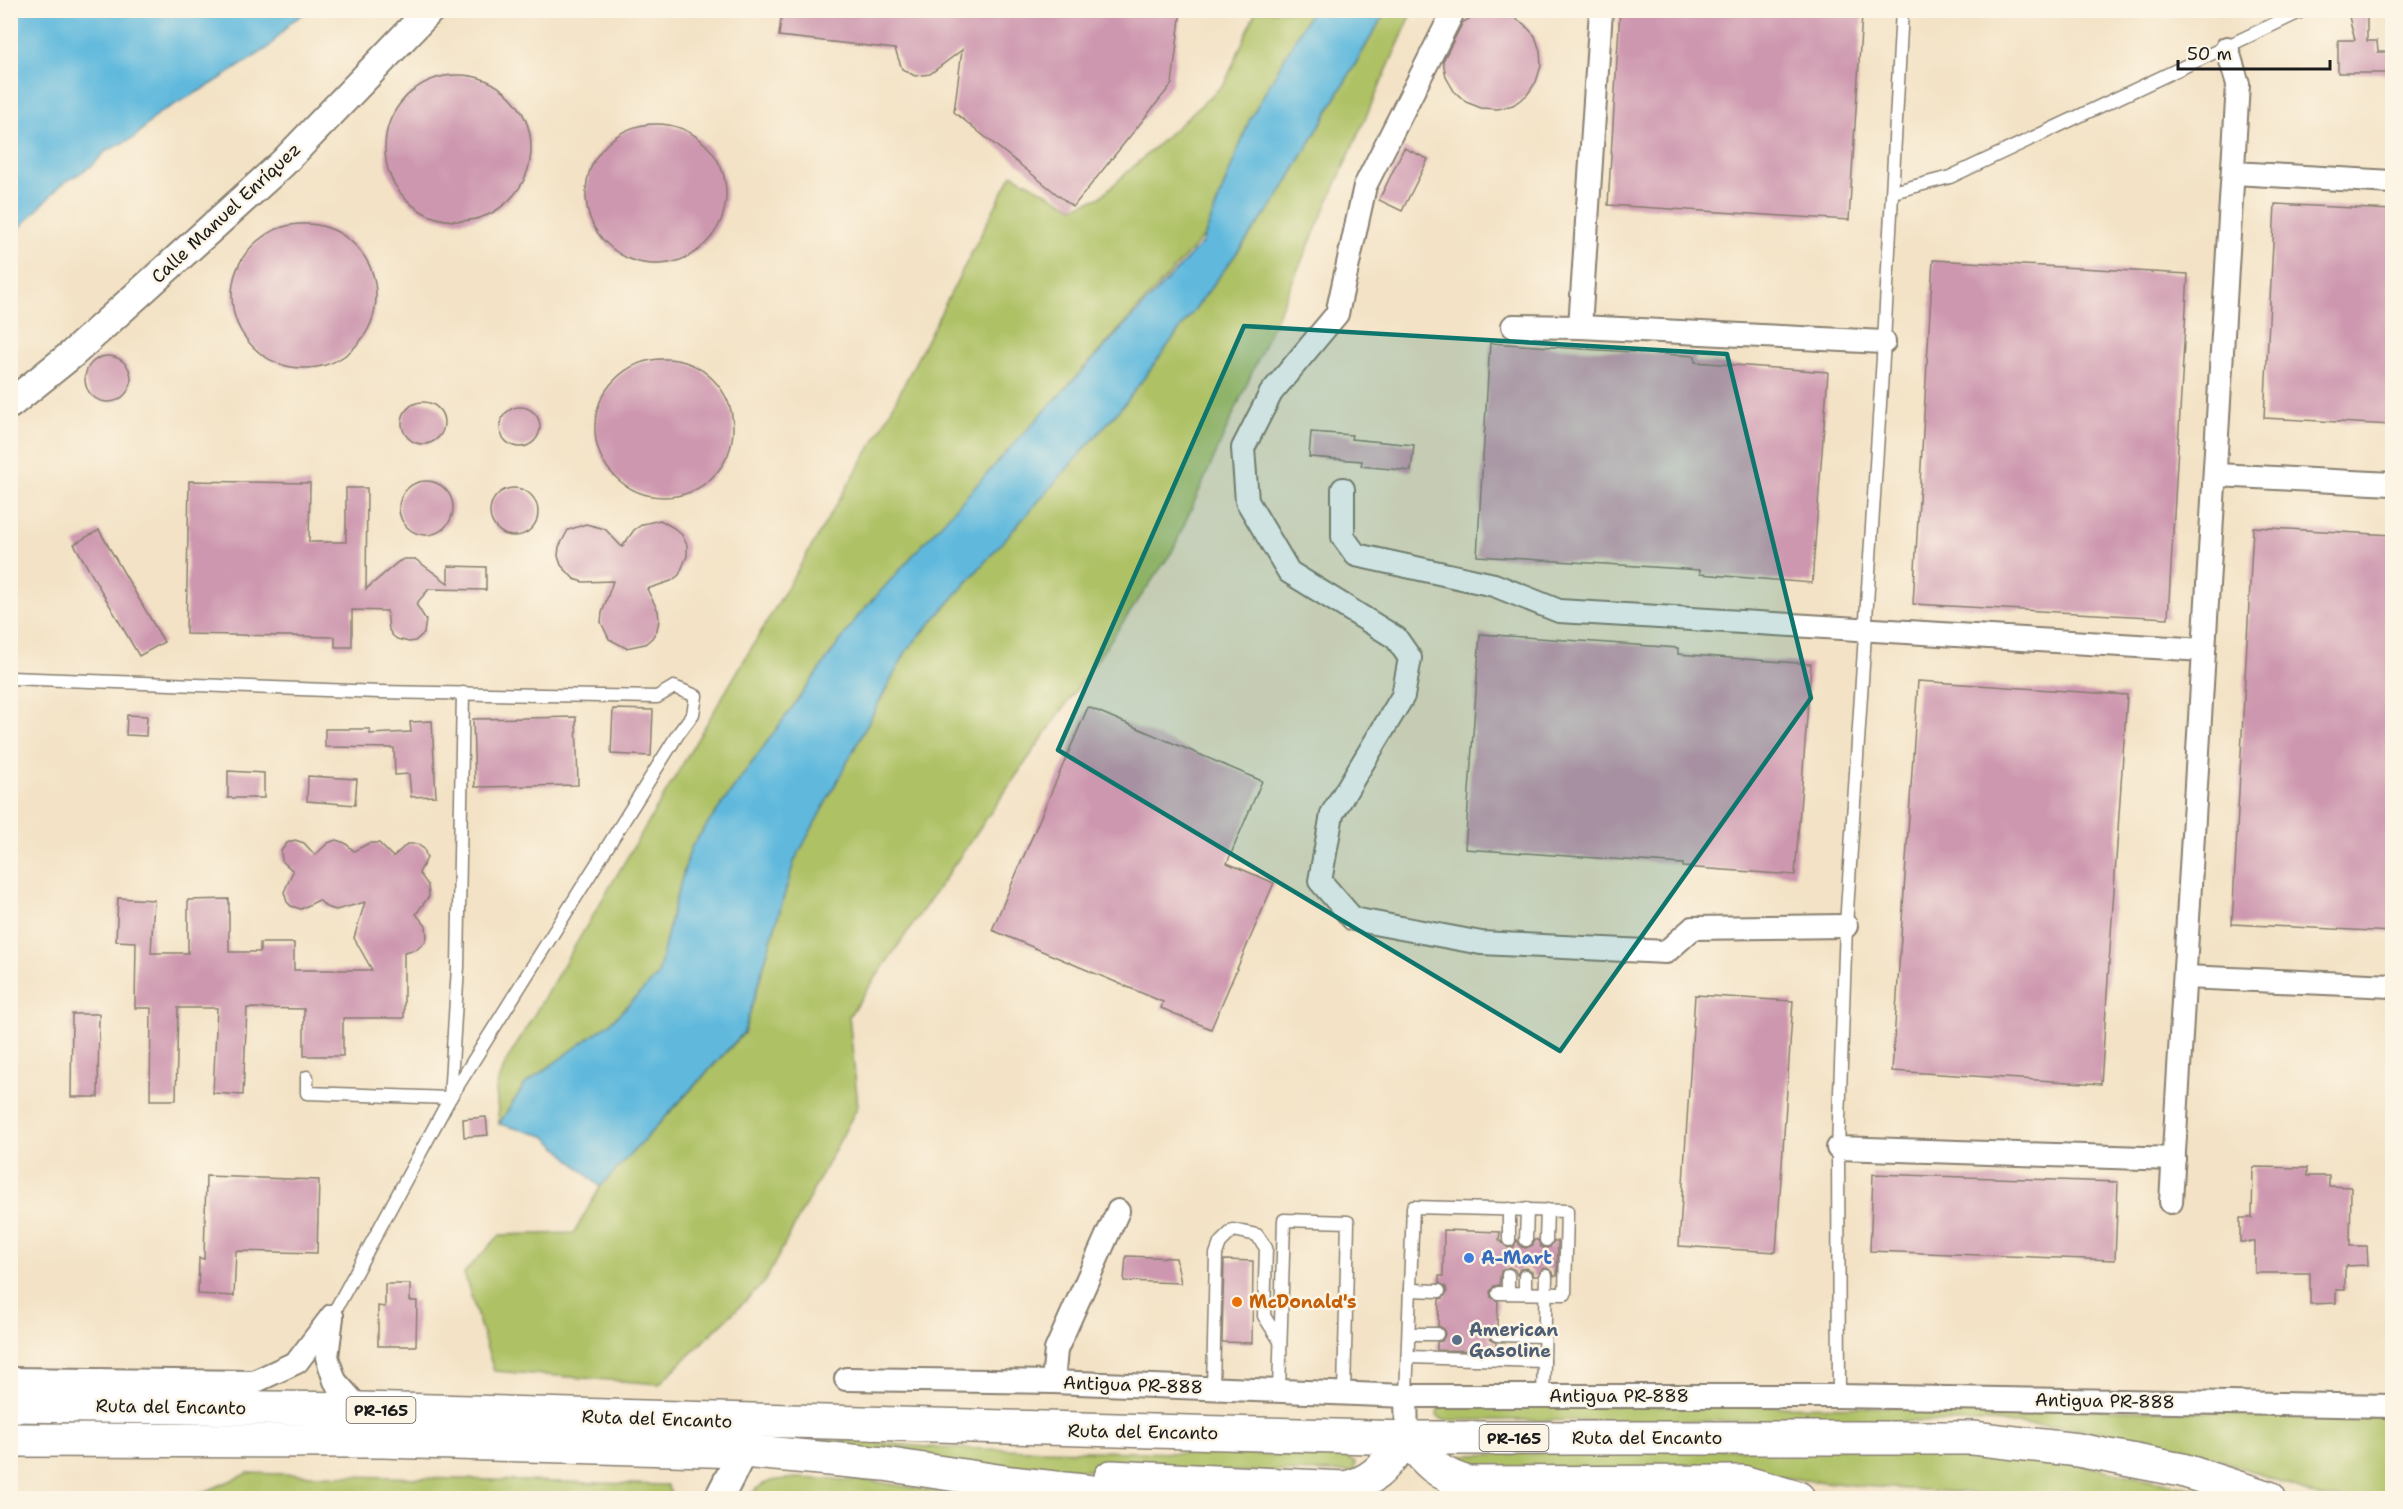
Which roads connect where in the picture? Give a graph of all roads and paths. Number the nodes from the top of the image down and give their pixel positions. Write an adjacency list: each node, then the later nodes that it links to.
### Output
1 (430, 10): 13 (street, Calle Manuel Enríquez)
2 (1454, 10): 21 (street)
3 (1601, 10): 11 (street)
4 (1902, 10): 9 (lane)
5 (2304, 10): 6 (lane)
6 (2227, 48): 7 (street); 9 (lane)
7 (2234, 173): 8 (street); 14 (street)
8 (2392, 182)
9 (1893, 192): 12 (lane)
10 (1513, 326): 11 (street)
11 (1580, 327): 12 (street)
12 (1884, 342): 17 (lane)
13 (10, 404)
14 (2216, 475): 15 (street); 18 (street)
15 (2392, 484)
16 (1343, 489): 17 (street)
17 (1864, 631): 18 (street); 21 (lane)
18 (2205, 650): 22 (street)
19 (10, 678): 20 (lane)
20 (463, 693): 25 (lane); 25 (lane)
21 (1846, 926): 26 (lane)
22 (2185, 977): 23 (street); 27 (street)
23 (2392, 986)
24 (307, 1077): 25 (lane)
25 (450, 1098): 43 (lane)
26 (1838, 1148): 27 (street); 59 (lane)
27 (2174, 1159): 28 (street)
28 (2171, 1202)
29 (1509, 1209): 30 (lane); 33 (lane); 39 (lane)
30 (1527, 1209): 32 (lane); 34 (lane)
31 (1118, 1210): 53 (street)
32 (1547, 1210): 35 (lane); 42 (lane)
33 (1509, 1240)
34 (1526, 1240)
35 (1546, 1240)
36 (1508, 1275): 41 (lane)
37 (1526, 1276): 41 (lane)
38 (1546, 1276): 42 (lane)
39 (1410, 1290): 40 (lane); 44 (lane)
40 (1439, 1291)
41 (1525, 1293): 42 (lane)
42 (1546, 1293): 47 (lane)
43 (332, 1316): 51 (street); 62 (street)
44 (1408, 1334): 45 (lane); 49 (lane)
45 (1437, 1334)
46 (1497, 1335): 47 (lane)
47 (1544, 1336): 50 (lane)
48 (1280, 1342): 54 (lane); 55 (lane); 56 (lane)
49 (1408, 1357): 50 (lane); 57 (lane)
50 (1544, 1360): 58 (lane)
51 (10, 1379)
52 (846, 1379): 53 (street, Antigua PR-888)
53 (1053, 1382): 54 (street, Antigua PR-888)
54 (1214, 1388): 55 (street, Antigua PR-888)
55 (1279, 1391): 56 (street, Antigua PR-888)
56 (1344, 1394): 57 (street, Antigua PR-888)
57 (1406, 1396): 58 (street, Antigua PR-888); 64 (street)
58 (1543, 1396): 59 (street, Antigua PR-888)
59 (1839, 1396): 61 (street, Antigua PR-888)
60 (10, 1405): 62 (main road, Ruta del Encanto / PR-165)
61 (2392, 1406)
62 (360, 1409): 63 (main road, Ruta del Encanto / PR-165)
63 (747, 1436): 64 (main road, Ruta del Encanto / PR-165); 65 (main road, Ruta del Encanto / PR-165); 66 (main road, Ruta del Encanto / PR-165); 67 (street)
64 (1407, 1438): 66 (main road); 69 (main road); 70 (main road, Ruta del Encanto / PR-165)
65 (10, 1440)
66 (1011, 1483): 68 (main road, Ruta del Encanto / PR-165)
67 (719, 1498)
68 (1145, 1498)
69 (1798, 1498)
70 (2269, 1498)

